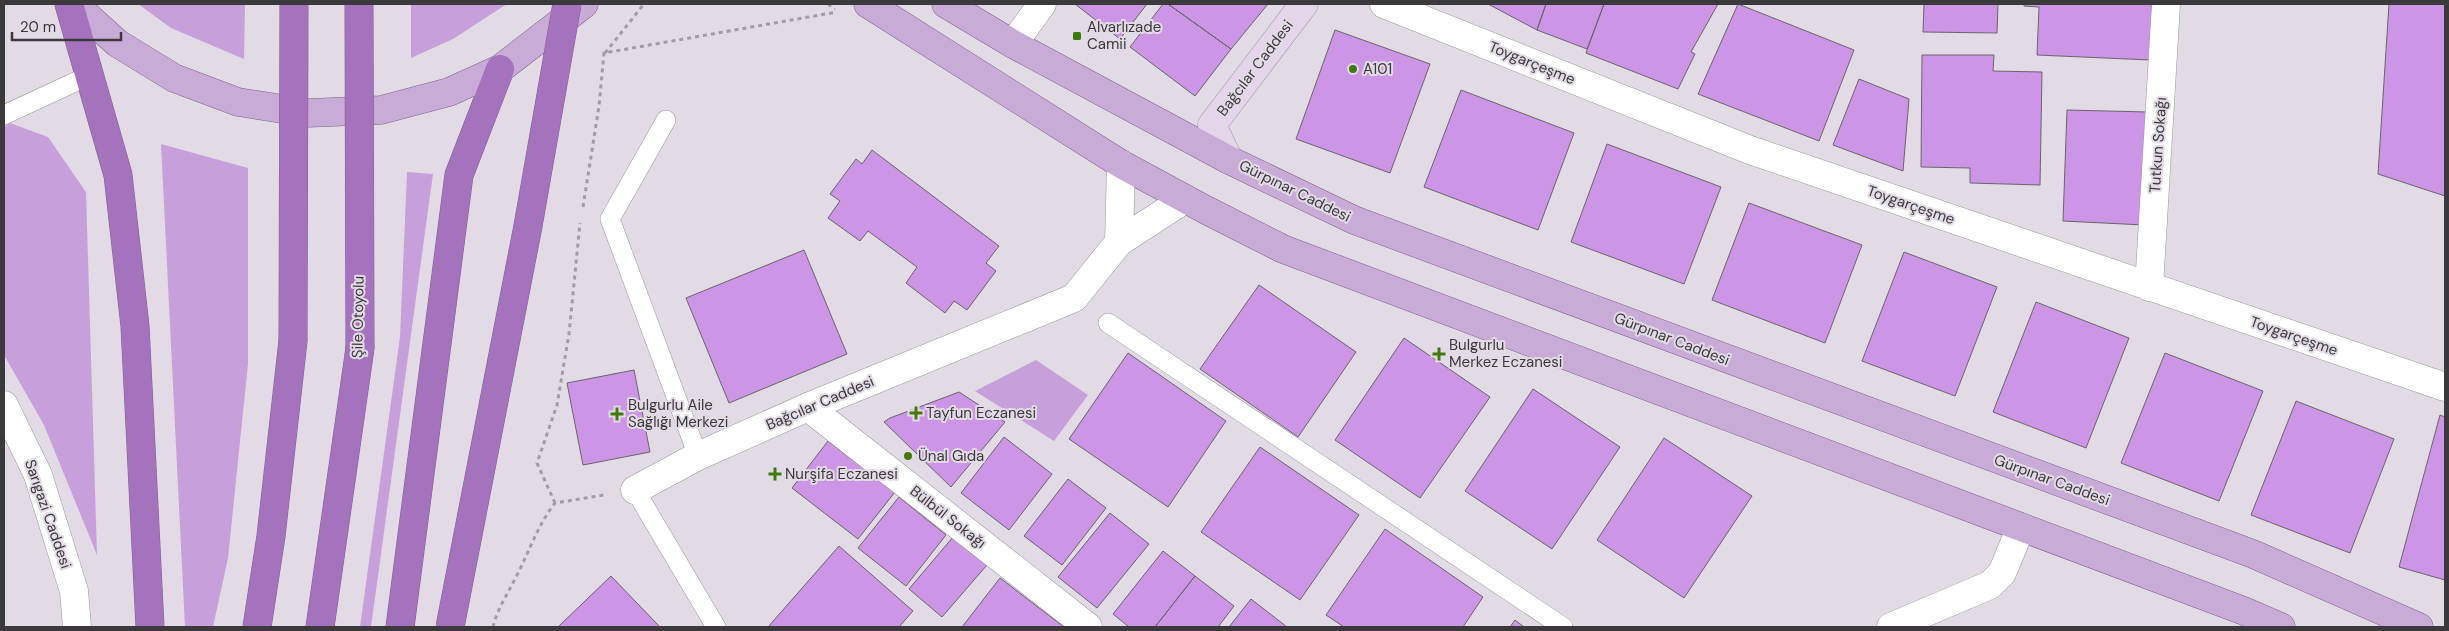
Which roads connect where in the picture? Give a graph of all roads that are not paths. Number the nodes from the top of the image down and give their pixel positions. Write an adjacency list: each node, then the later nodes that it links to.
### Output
1 (69, 4): 15 (highway)
2 (74, 4): 14 (main road)
3 (294, 4): 32 (highway, bridge)
4 (359, 4): 33 (highway, Şile Otoyolu, bridge)
5 (567, 4): 35 (highway, bridge)
6 (584, 4): 14 (main road)
7 (868, 4): 19 (main road)
8 (946, 4): 13 (main road, Gürpınar Caddesi)
9 (1042, 4): 13 (street)
10 (1304, 4): 18 (street, Bağcılar Caddesi)
11 (1384, 4): 22 (street, Toygarçeşme)
12 (2166, 4): 22 (street, Tutkun Sokağı)
13 (1012, 44): 18 (main road, Gürpınar Caddesi)
14 (500, 69): 34 (highway)
15 (90, 75): 16 (lane); 30 (highway)
16 (4, 115)
17 (666, 120): 27 (lane)
18 (1229, 160): 41 (main road, Gürpınar Caddesi)
19 (1121, 164): 20 (main road); 21 (street)
20 (1185, 199): 21 (street, Bağcılar Caddesi); 29 (main road)
21 (1119, 242): 26 (street, Bağcılar Caddesi)
22 (2149, 287): 24 (street, Toygarçeşme)
23 (1108, 323): 38 (lane)
24 (2445, 387)
25 (4, 405): 31 (street, Sarıgazi Caddesi)
26 (808, 407): 27 (street, Bağcılar Caddesi); 37 (street, Bülbül Sokağı)
27 (698, 456): 28 (street, Bağcılar Caddesi)
28 (635, 490): 36 (lane)
29 (2021, 527): 39 (street); 40 (main road)
30 (147, 620)
31 (77, 627)
32 (257, 627)
33 (320, 627)
34 (400, 627)
35 (450, 627)
36 (716, 627)
37 (1088, 627)
38 (1563, 627)
39 (1891, 627)
40 (2281, 627)
41 (2419, 627)

